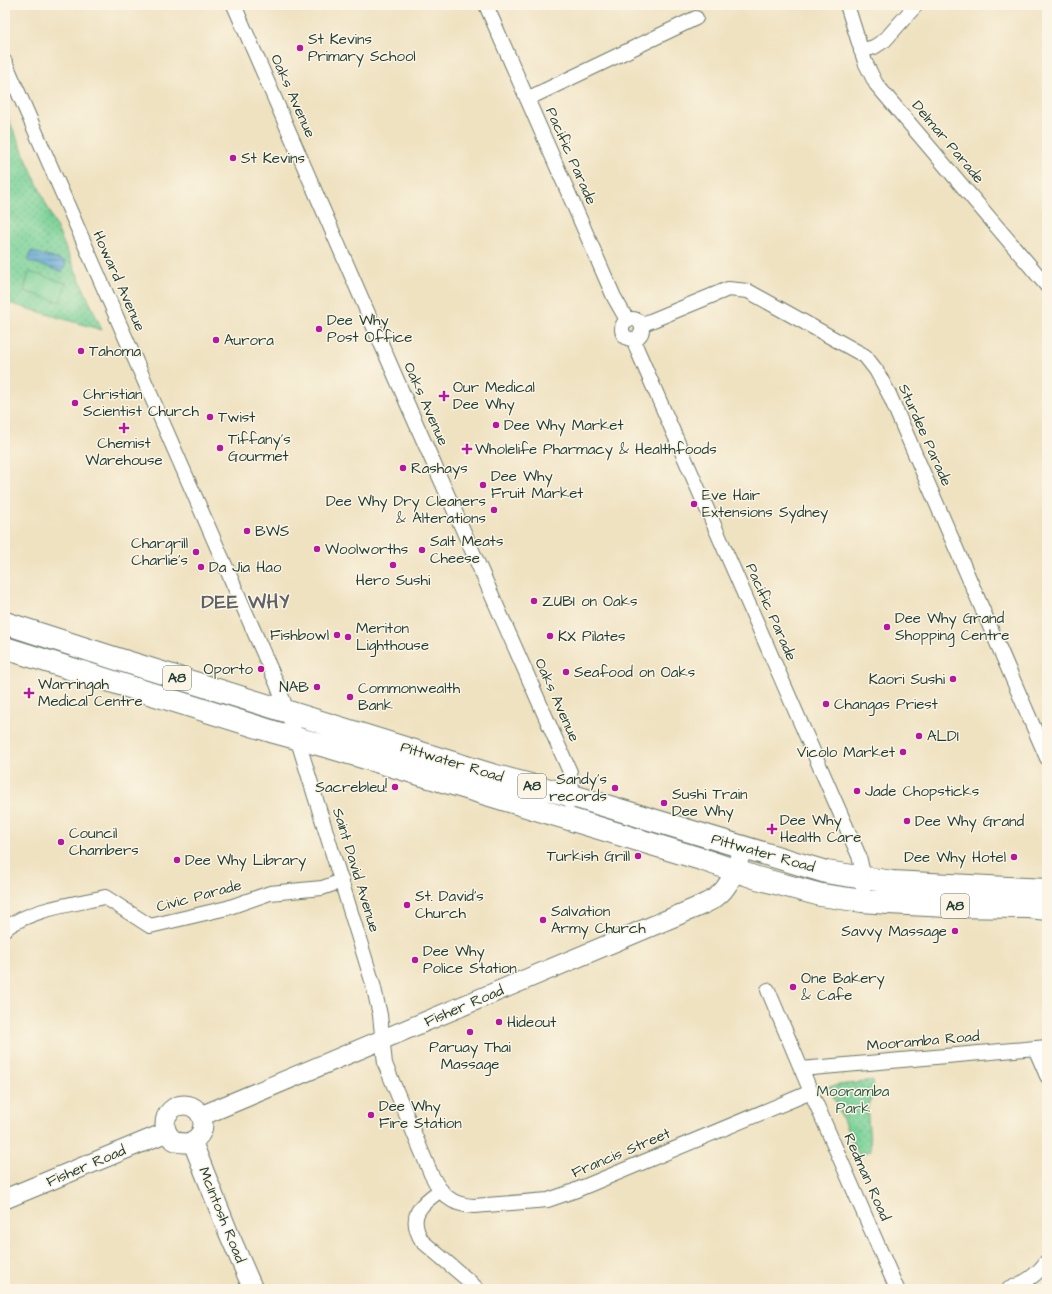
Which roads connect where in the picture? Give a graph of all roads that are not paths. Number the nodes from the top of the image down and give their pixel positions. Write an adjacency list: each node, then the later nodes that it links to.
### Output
1 (234, 5): 18 (street, Oaks Avenue)
2 (486, 5): 8 (street, Pacific Parade)
3 (847, 5): 6 (street, Delmar Parade)
4 (916, 5): 6 (street)
5 (696, 18): 8 (street)
6 (861, 51): 9 (street, Delmar Parade)
7 (5, 62): 15 (street, Howard Avenue)
8 (527, 99): 10 (street, Pacific Parade)
9 (1047, 286)
10 (628, 320): 11 (street); 12 (street)
11 (642, 325): 12 (street); 17 (street, Sturdee Parade)
12 (635, 339): 22 (street, Pacific Parade)
13 (5, 623): 15 (highway, Pittwater Road / A8)
14 (5, 648): 16 (highway, Pittwater Road / A8)
15 (287, 711): 16 (street, Saint David Avenue); 18 (highway, Pittwater Road / A8)
16 (297, 738): 19 (highway, Pittwater Road / A8); 23 (street, Saint David Avenue)
17 (1047, 758)
18 (573, 796): 19 (street, Oaks Avenue); 20 (highway, Pittwater Road / A8)
19 (565, 819): 21 (highway, Pittwater Road / A8)
20 (743, 847): 21 (main road, Fisher Road); 22 (highway, Pittwater Road / A8)
21 (736, 871): 25 (highway, Pittwater Road / A8); 29 (main road, Fisher Road)
22 (864, 878): 24 (highway, Pittwater Road / A8); 25 (street, Pacific Parade)
23 (342, 881): 27 (street, Civic Parade); 29 (street, Saint David Avenue)
24 (1047, 890)
25 (862, 901): 26 (highway, Pittwater Road / A8)
26 (1047, 909)
27 (5, 929)
28 (768, 990): 31 (street, Redman Road)
29 (382, 1041): 34 (main road, Fisher Road); 37 (street, Saint David Avenue)
30 (1041, 1047): 31 (street, Mooramba Road); 32 (street)
31 (801, 1069): 33 (street, Redman Road)
32 (1047, 1076)
33 (811, 1092): 37 (street, Francis Street); 42 (street, Redman Road)
34 (201, 1116): 35 (main road); 36 (main road)
35 (167, 1132): 36 (main road); 38 (main road, Fisher Road)
36 (192, 1141): 40 (main road, McIntosh Road)
37 (441, 1190): 41 (street)
38 (5, 1200)
39 (1047, 1261): 43 (street)
40 (253, 1289)
41 (477, 1289)
42 (898, 1289)
43 (1009, 1289)

